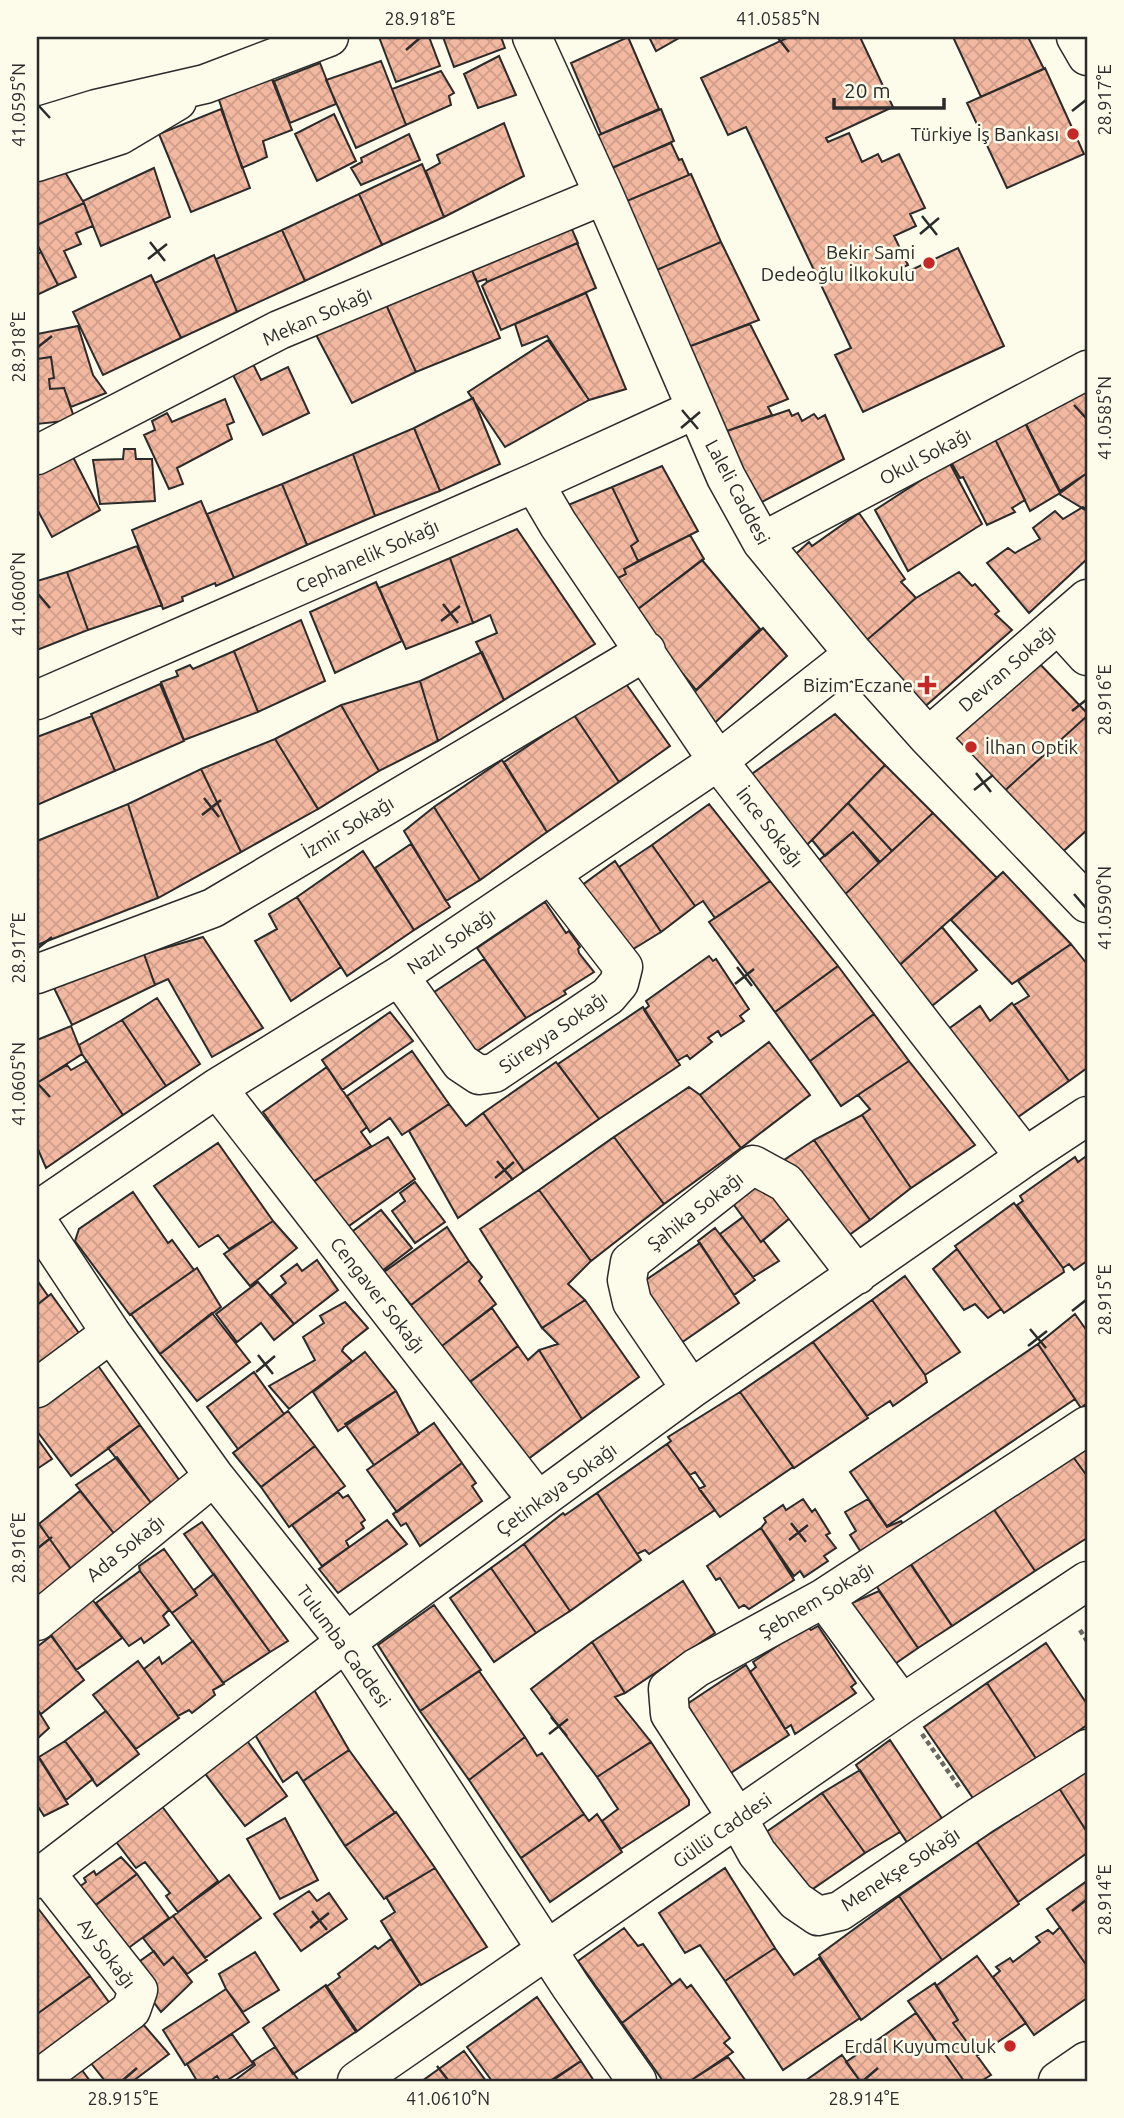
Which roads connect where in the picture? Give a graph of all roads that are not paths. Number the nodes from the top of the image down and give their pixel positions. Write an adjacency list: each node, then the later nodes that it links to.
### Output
1 (329, 37): 5 (street)
2 (532, 37): 8 (street, Laleli Caddesi)
3 (1076, 37): 4 (street)
4 (1087, 56)
5 (205, 84): 6 (street); 7 (street)
6 (37, 127)
7 (37, 162)
8 (604, 195): 10 (street, Laleli Caddesi); 11 (street, Mekan Sokağı)
9 (1087, 370): 13 (street, Okul Sokağı)
10 (696, 409): 12 (street, Cephanelik Sokağı); 13 (street, Laleli Caddesi)
11 (37, 455)
12 (534, 483): 16 (street, İnce Sokağı); 19 (street, Cephanelik Sokağı)
13 (762, 542): 17 (street, Laleli Caddesi)
14 (1087, 598): 15 (street, Devran Sokağı)
15 (1058, 624): 18 (street); 20 (street, Devran Sokağı)
16 (646, 651): 21 (street, İnce Sokağı); 24 (street, İzmir Sokağı)
17 (854, 654): 20 (street, Laleli Caddesi); 21 (street, Nazlı Sokağı)
18 (1087, 656)
19 (37, 700)
20 (928, 737): 23 (street, Laleli Caddesi)
21 (718, 761): 22 (street, Nazlı Sokağı); 28 (street, İnce Sokağı)
22 (551, 874): 25 (street, Nazlı Sokağı); 25 (street, Süreyya Sokağı)
23 (1081, 886)
24 (37, 974)
25 (399, 976): 26 (street, Nazlı Sokağı)
26 (217, 1088): 29 (street, Nazlı Sokağı); 37 (street, Cengaver Sokağı)
27 (1087, 1116): 28 (street, Çetinkaya Sokağı)
28 (1025, 1157): 31 (street, Çetinkaya Sokağı)
29 (37, 1211)
30 (37, 1221): 32 (street, Tulumba Caddesi)
31 (856, 1275): 34 (street, Çetinkaya Sokağı); 34 (street, Şahika Sokağı)
32 (111, 1333): 33 (street); 36 (street, Tulumba Caddesi)
33 (37, 1388)
34 (691, 1389): 37 (street, Çetinkaya Sokağı)
35 (1087, 1426): 39 (street, Şebnem Sokağı)
36 (214, 1476): 40 (street, Ada Sokağı); 41 (street, Tulumba Caddesi)
37 (538, 1501): 41 (street, Çetinkaya Sokağı)
38 (1087, 1581): 42 (street, Güllü Caddesi)
39 (824, 1598): 42 (street); 44 (street, Şebnem Sokağı)
40 (37, 1620)
41 (346, 1642): 45 (street, Çetinkaya Sokağı); 46 (street, Tulumba Caddesi)
42 (902, 1704): 44 (street, Güllü Caddesi)
43 (1087, 1749): 44 (street, Menekşe Sokağı)
44 (738, 1819): 46 (street, Güllü Caddesi)
45 (41, 1876): 49 (street, Ay Sokağı)
46 (547, 1950): 48 (street, Güllü Caddesi); 51 (street, Tulumba Caddesi)
47 (1087, 2061): 52 (street)
48 (399, 2070): 50 (street, Güllü Caddesi)
49 (37, 2080)
50 (357, 2081)
51 (637, 2081)
52 (1058, 2081)

